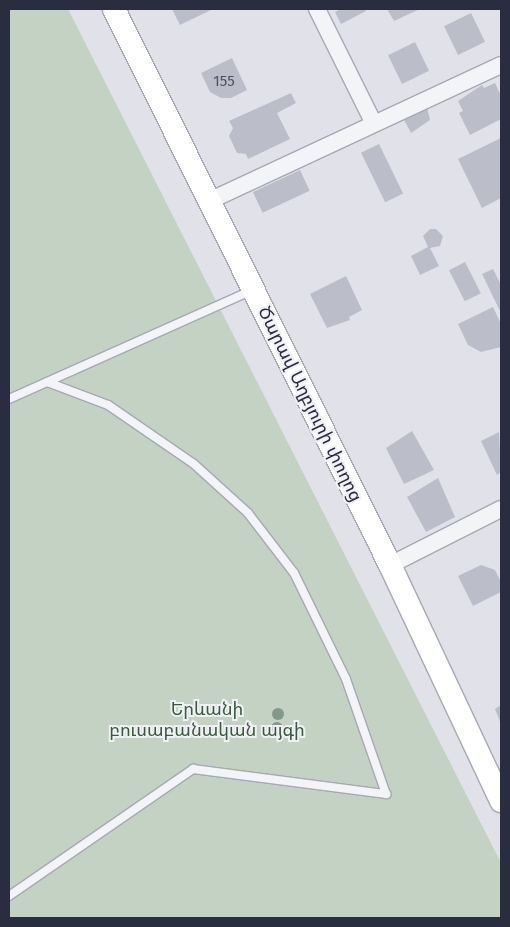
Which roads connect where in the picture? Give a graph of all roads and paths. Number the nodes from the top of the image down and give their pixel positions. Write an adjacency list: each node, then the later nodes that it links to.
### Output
1 (114, 9): 5 (main road, Ծարավ Աղբյուրի փողոց)
2 (317, 9): 4 (street)
3 (501, 65): 4 (street)
4 (374, 124): 5 (street)
5 (209, 201): 6 (main road, Ծարավ Աղբյուրի փողոց)
6 (253, 290): 7 (lane); 10 (main road, Ծարավ Աղբյուրի փողոց)
7 (47, 382): 8 (lane); 12 (lane)
8 (9, 399)
9 (501, 509): 10 (street)
10 (390, 565): 11 (main road, Ծարավ Աղբյուրի փողոց)
11 (501, 801)
12 (9, 896)

